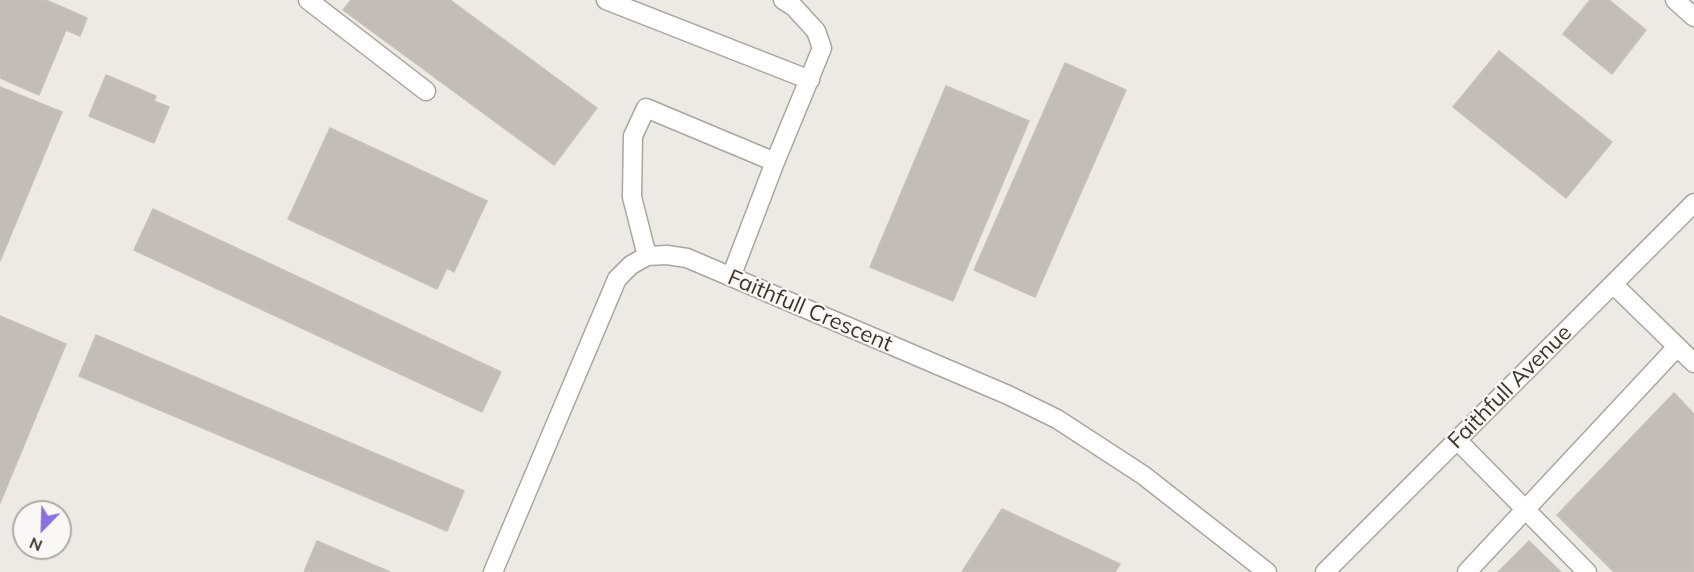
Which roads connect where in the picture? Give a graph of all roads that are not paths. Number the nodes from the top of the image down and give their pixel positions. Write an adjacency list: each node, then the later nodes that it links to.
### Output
1 (308, 0): 7 (street)
2 (606, 0): 6 (street)
3 (783, 0): 6 (street)
4 (1675, 0): 5 (street)
5 (1694, 17)
6 (810, 80): 8 (street)
7 (426, 91)
8 (775, 162): 10 (street); 11 (street)
9 (1694, 203): 12 (street, Faithfull Avenue)
10 (647, 256): 11 (street, Faithfull Crescent); 17 (street)
11 (731, 277): 18 (street, Faithfull Crescent)
12 (1613, 284): 13 (street); 15 (street, Faithfull Avenue)
13 (1677, 347): 14 (street); 16 (street)
14 (1694, 361)
15 (1457, 440): 16 (street); 19 (street, Faithfull Avenue)
16 (1525, 510): 20 (street); 21 (street)
17 (493, 572)
18 (1267, 572)
19 (1325, 572)
20 (1467, 572)
21 (1587, 572)

